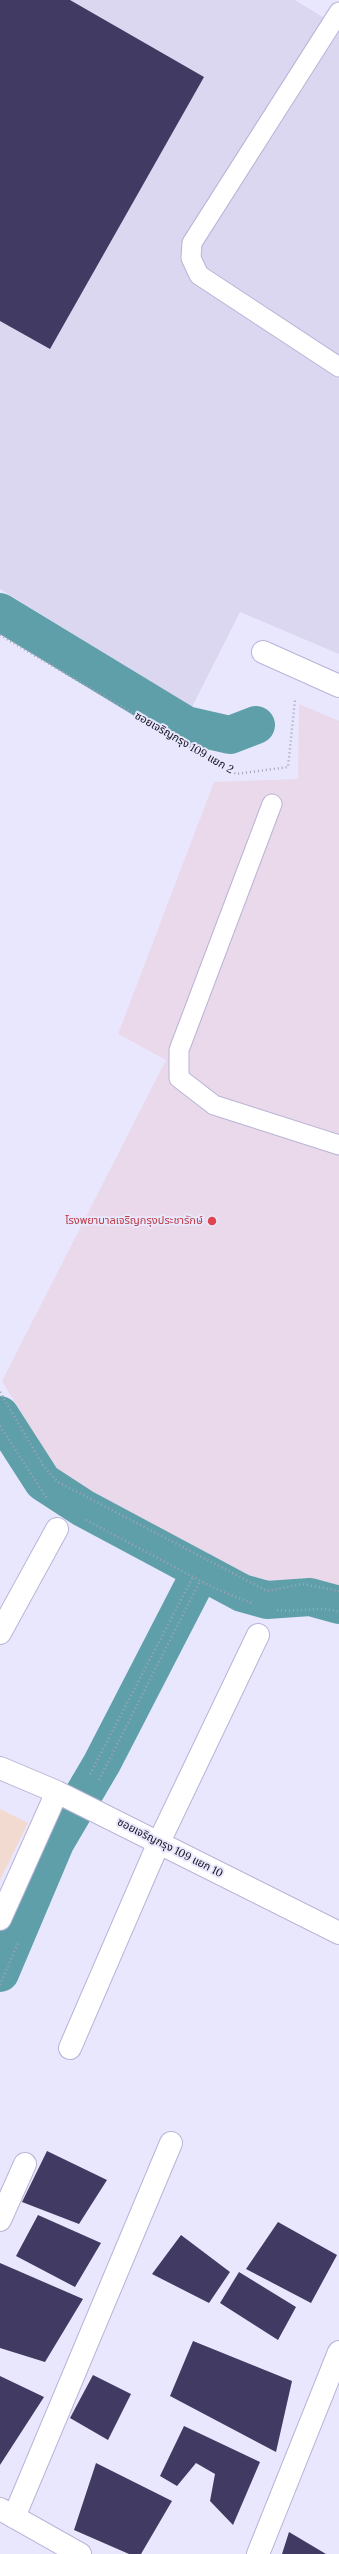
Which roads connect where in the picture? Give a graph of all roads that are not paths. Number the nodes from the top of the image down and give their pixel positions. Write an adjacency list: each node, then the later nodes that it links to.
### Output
1 (339, 12): 2 (lane)
2 (339, 367)
3 (263, 652): 4 (street)
4 (339, 686)
5 (272, 804): 6 (lane)
6 (339, 1144)
7 (57, 1529): 8 (street)
8 (0, 1633)
9 (258, 1635): 12 (street)
10 (0, 1768): 11 (street, ซอยเจริญกรุง 109 แยก 10)
11 (72, 1800): 12 (street, ซอยเจริญกรุง 109 แยก 10); 13 (street)
12 (159, 1842): 14 (street, ซอยเจริญกรุง 109 แยก 10); 15 (street)
13 (0, 1919)
14 (339, 1933)
15 (70, 2048)
16 (171, 2143): 20 (street)
17 (25, 2164): 18 (street)
18 (0, 2220)
19 (339, 2352): 22 (street)
20 (7, 2513): 21 (street)
21 (80, 2554)
22 (258, 2554)

